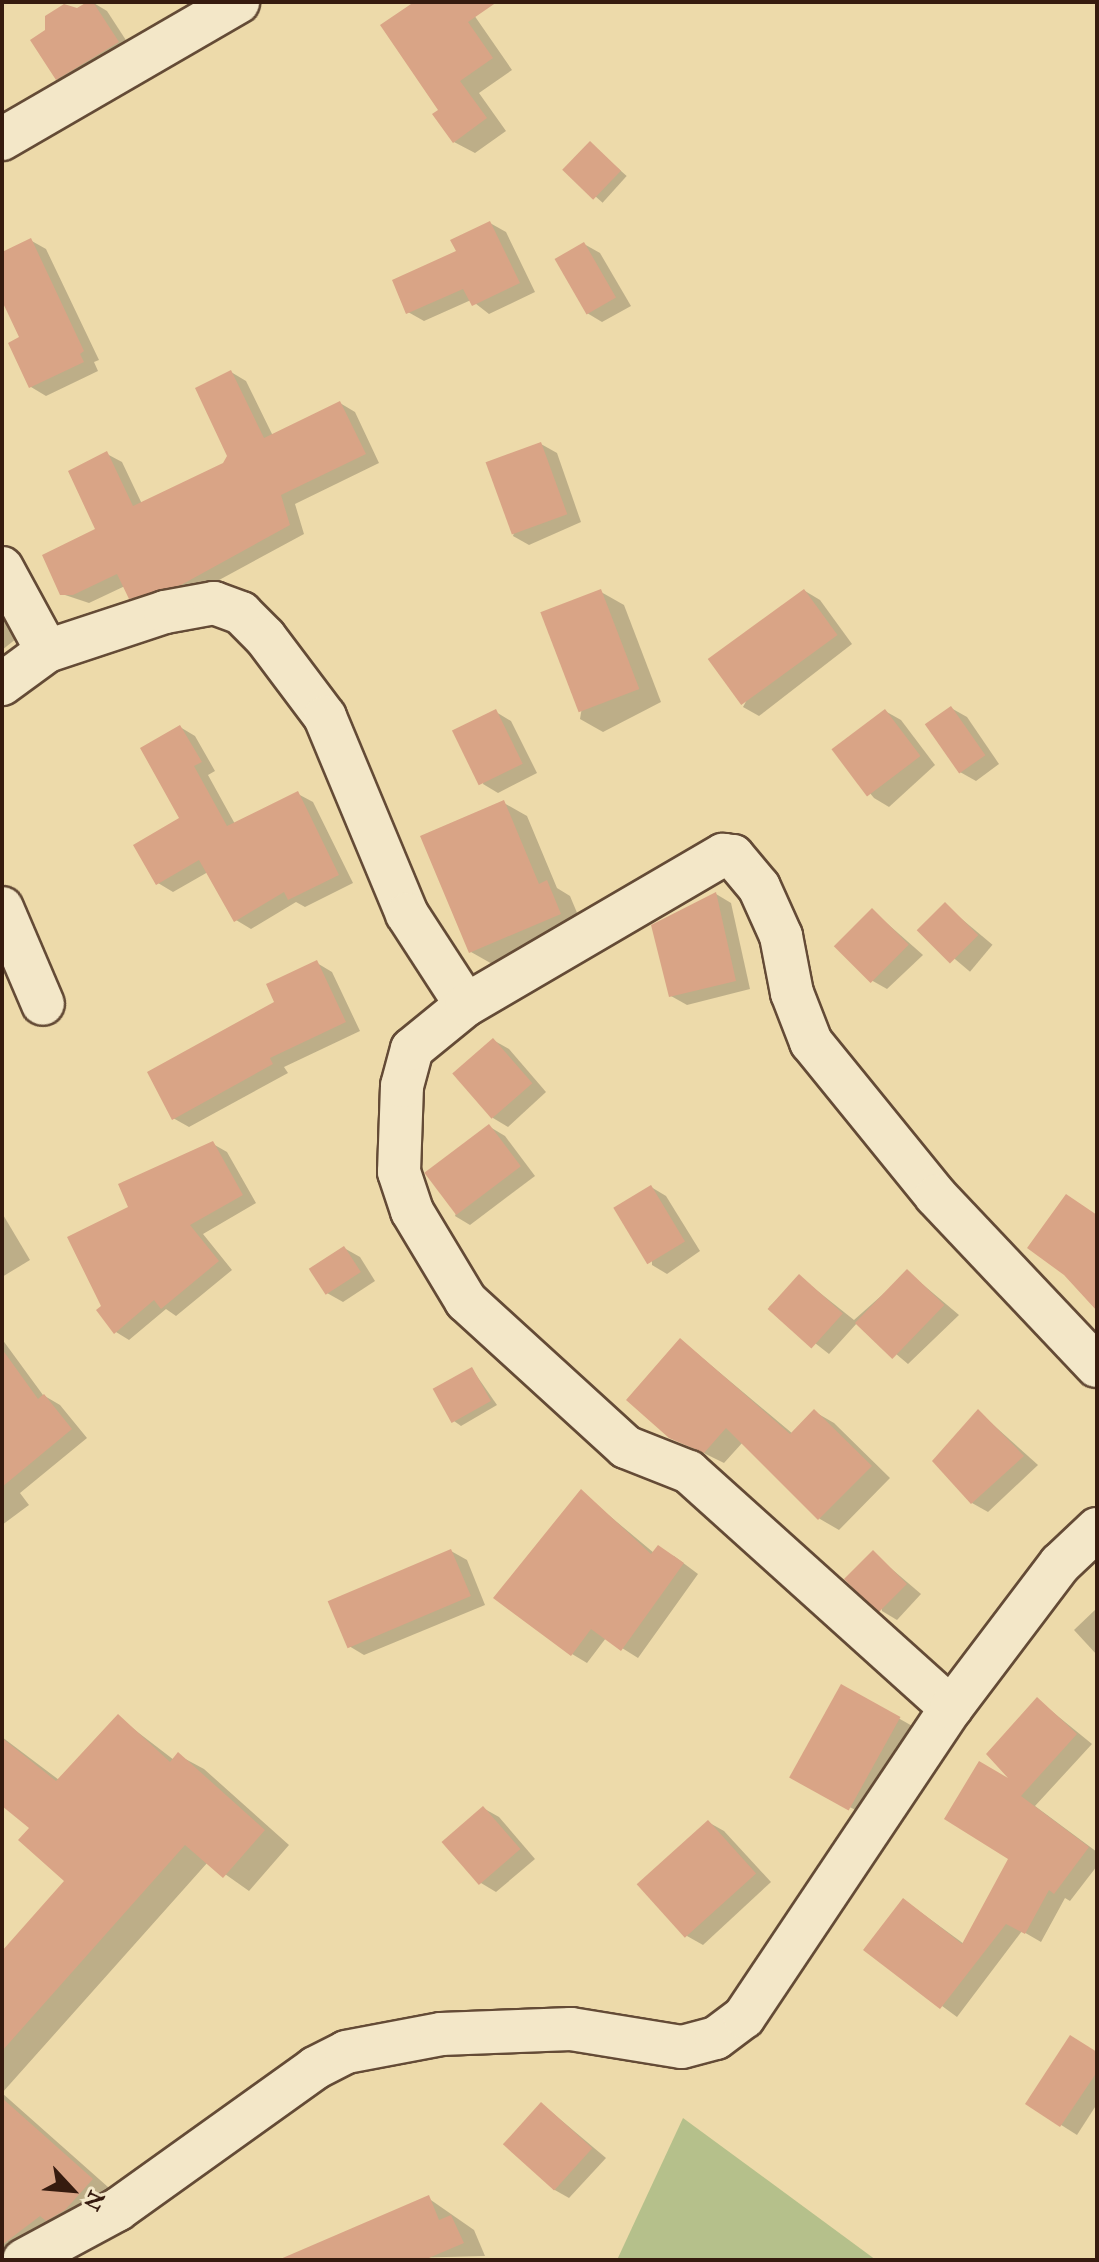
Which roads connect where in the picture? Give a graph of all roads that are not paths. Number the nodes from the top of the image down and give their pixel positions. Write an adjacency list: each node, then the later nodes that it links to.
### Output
1 (238, 2): 2 (street)
2 (2, 139)
3 (2, 568): 4 (street)
4 (47, 651): 5 (street); 8 (street)
5 (2, 684)
6 (2, 908): 7 (street)
7 (43, 1004)
8 (466, 1005): 9 (street); 11 (street)
9 (1097, 1366)
10 (1097, 1529): 11 (street)
11 (951, 1708): 12 (street)
12 (24, 2260)

